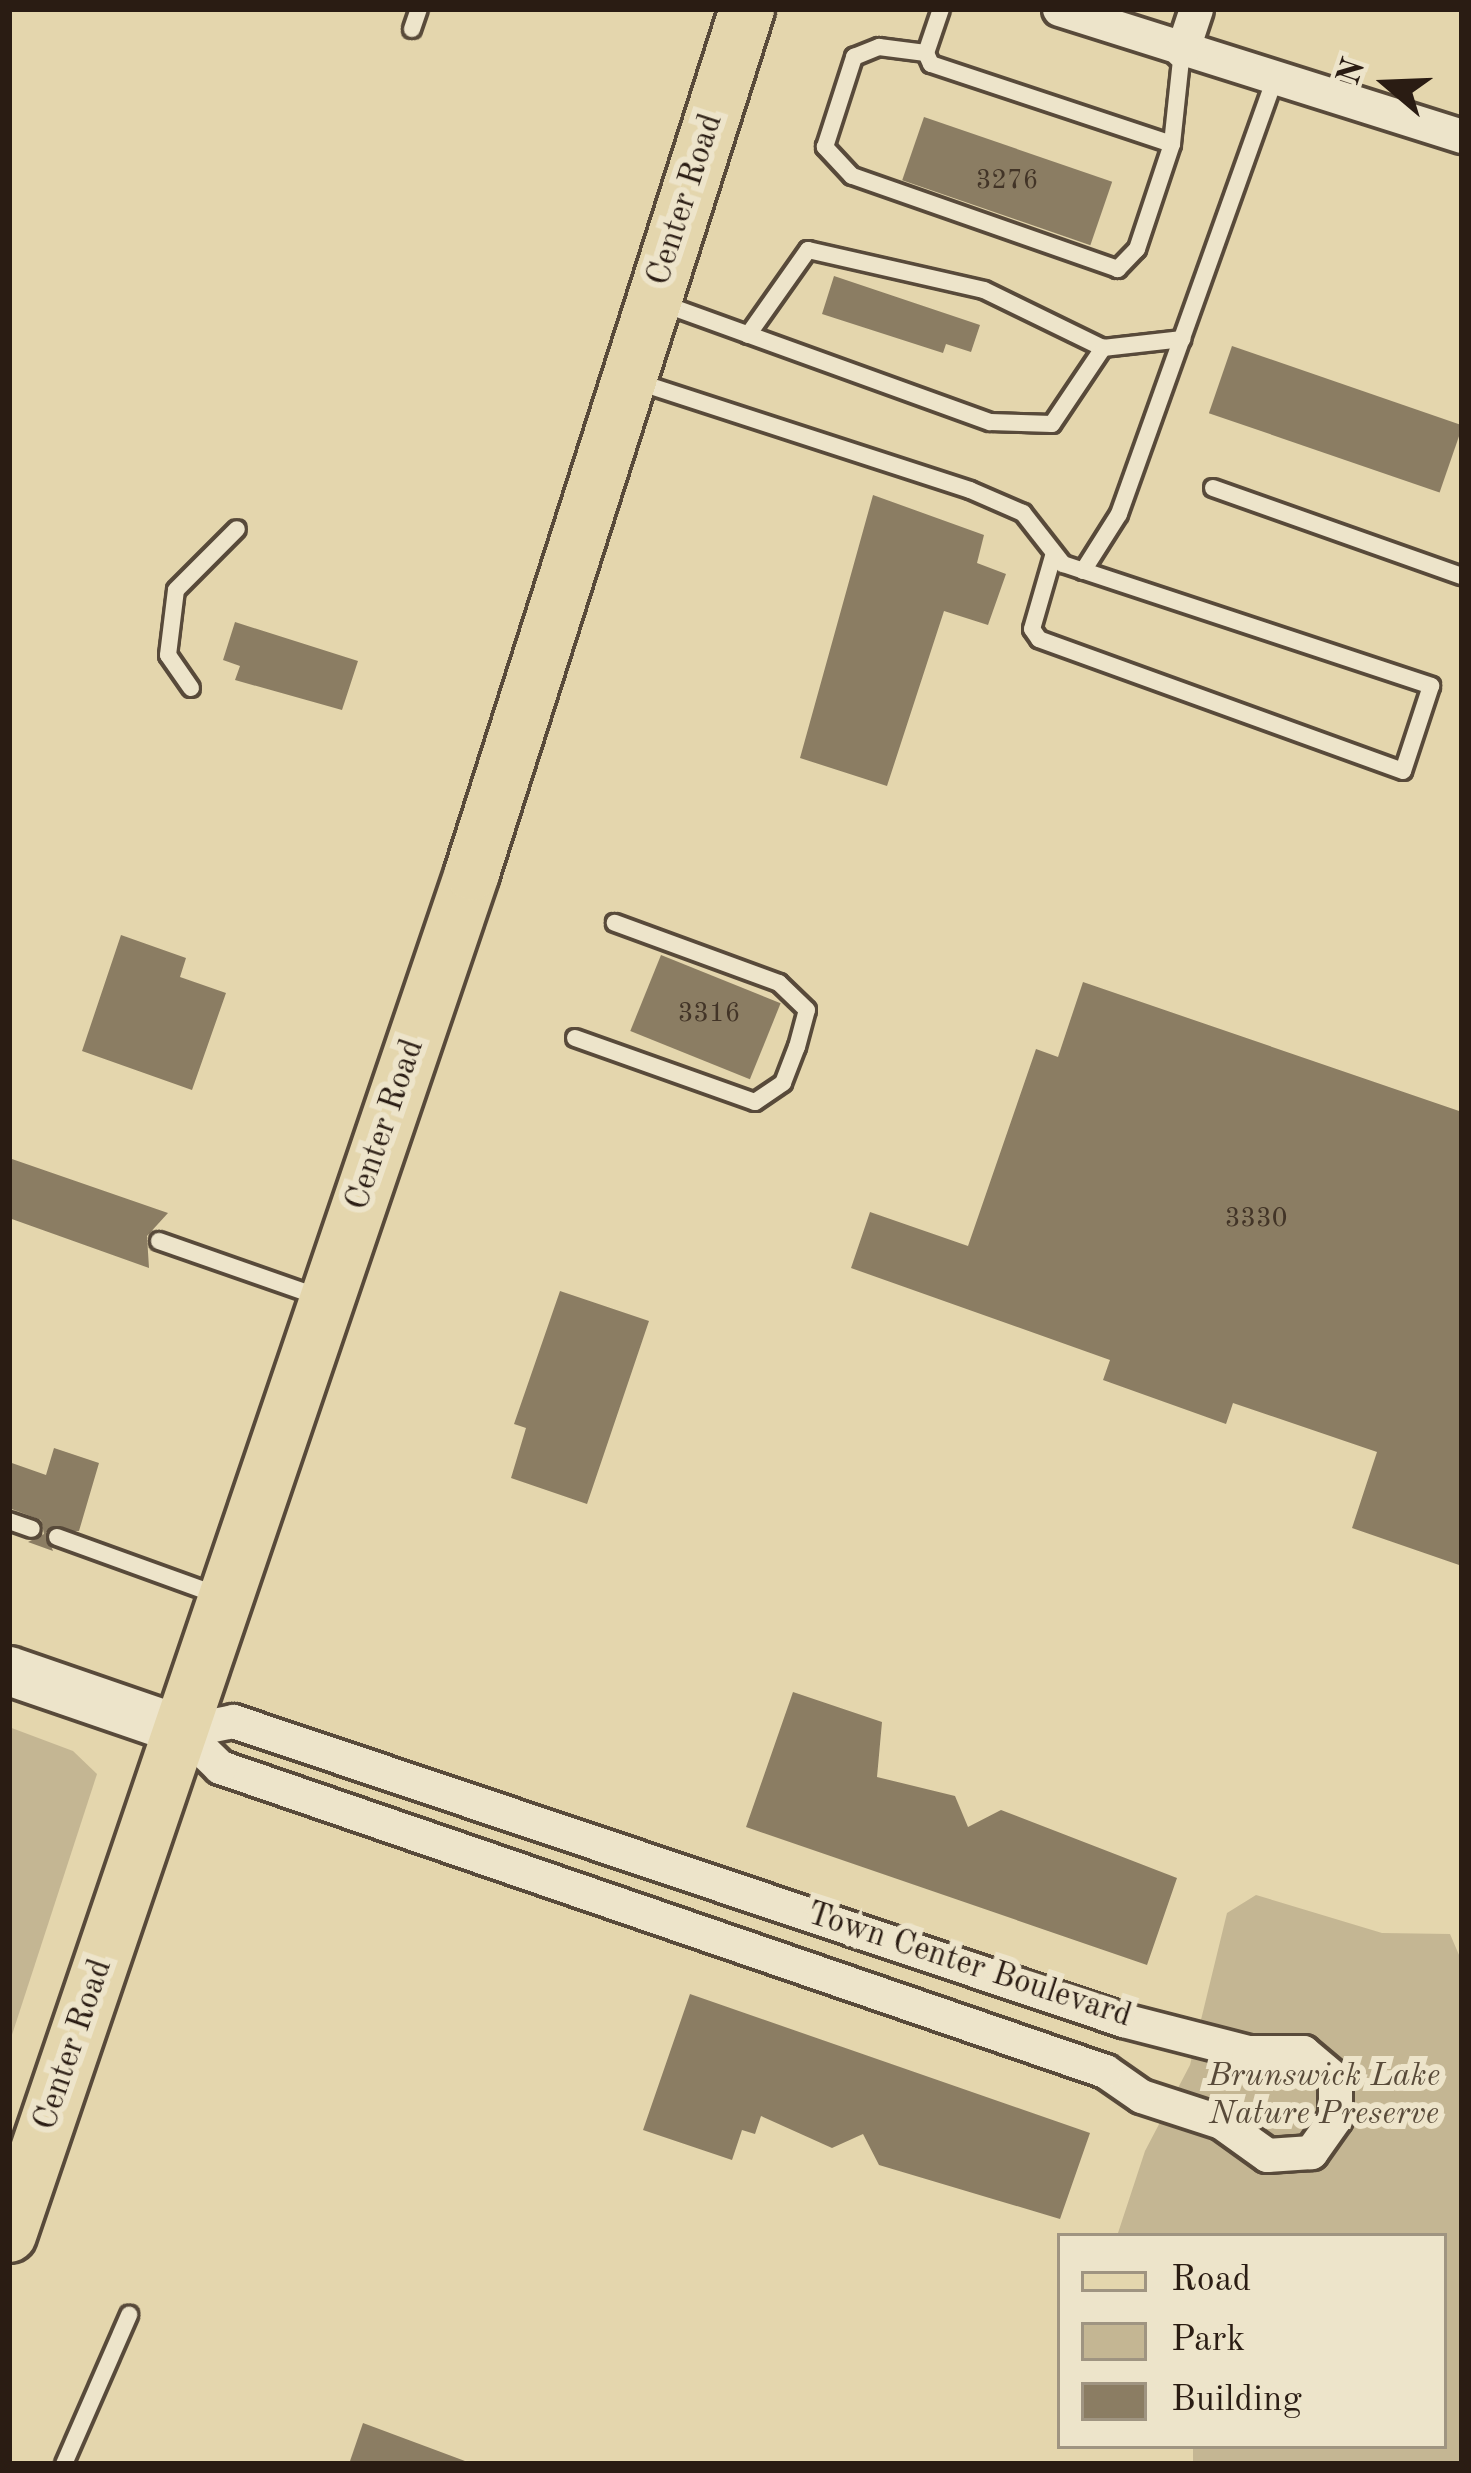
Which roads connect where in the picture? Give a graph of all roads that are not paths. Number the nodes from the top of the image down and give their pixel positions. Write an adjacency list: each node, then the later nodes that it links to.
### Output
1 (419, 9): 6 (lane)
2 (747, 9): 12 (main road, Center Road)
3 (941, 9): 8 (lane)
4 (1059, 9): 7 (street)
5 (1196, 9): 7 (street)
6 (412, 29)
7 (1182, 51): 9 (street); 11 (lane)
8 (926, 53): 11 (lane); 11 (lane)
9 (1274, 81): 10 (street); 14 (lane)
10 (1462, 136)
11 (1172, 144)
12 (655, 301): 13 (lane); 16 (main road, Center Road)
13 (748, 335): 15 (lane); 15 (lane)
14 (1182, 339): 15 (lane); 20 (lane)
15 (1103, 348)
16 (628, 379): 19 (lane); 26 (main road, Center Road)
17 (1213, 488): 21 (lane)
18 (237, 529): 22 (lane)
19 (1054, 553): 20 (lane); 20 (lane)
20 (1084, 571)
21 (1462, 576)
22 (191, 688)
23 (615, 923): 24 (lane)
24 (575, 1038)
25 (159, 1241): 26 (lane)
26 (327, 1300): 30 (main road, Center Road)
27 (9, 1520): 28 (lane)
28 (32, 1529)
29 (57, 1538): 30 (lane)
30 (227, 1599): 32 (main road, Center Road)
31 (9, 1671): 32 (street)
32 (183, 1731): 32 (street, Town Center Boulevard); 33 (main road, Center Road)
33 (9, 2235)
34 (129, 2314): 35 (lane)
35 (64, 2464)

